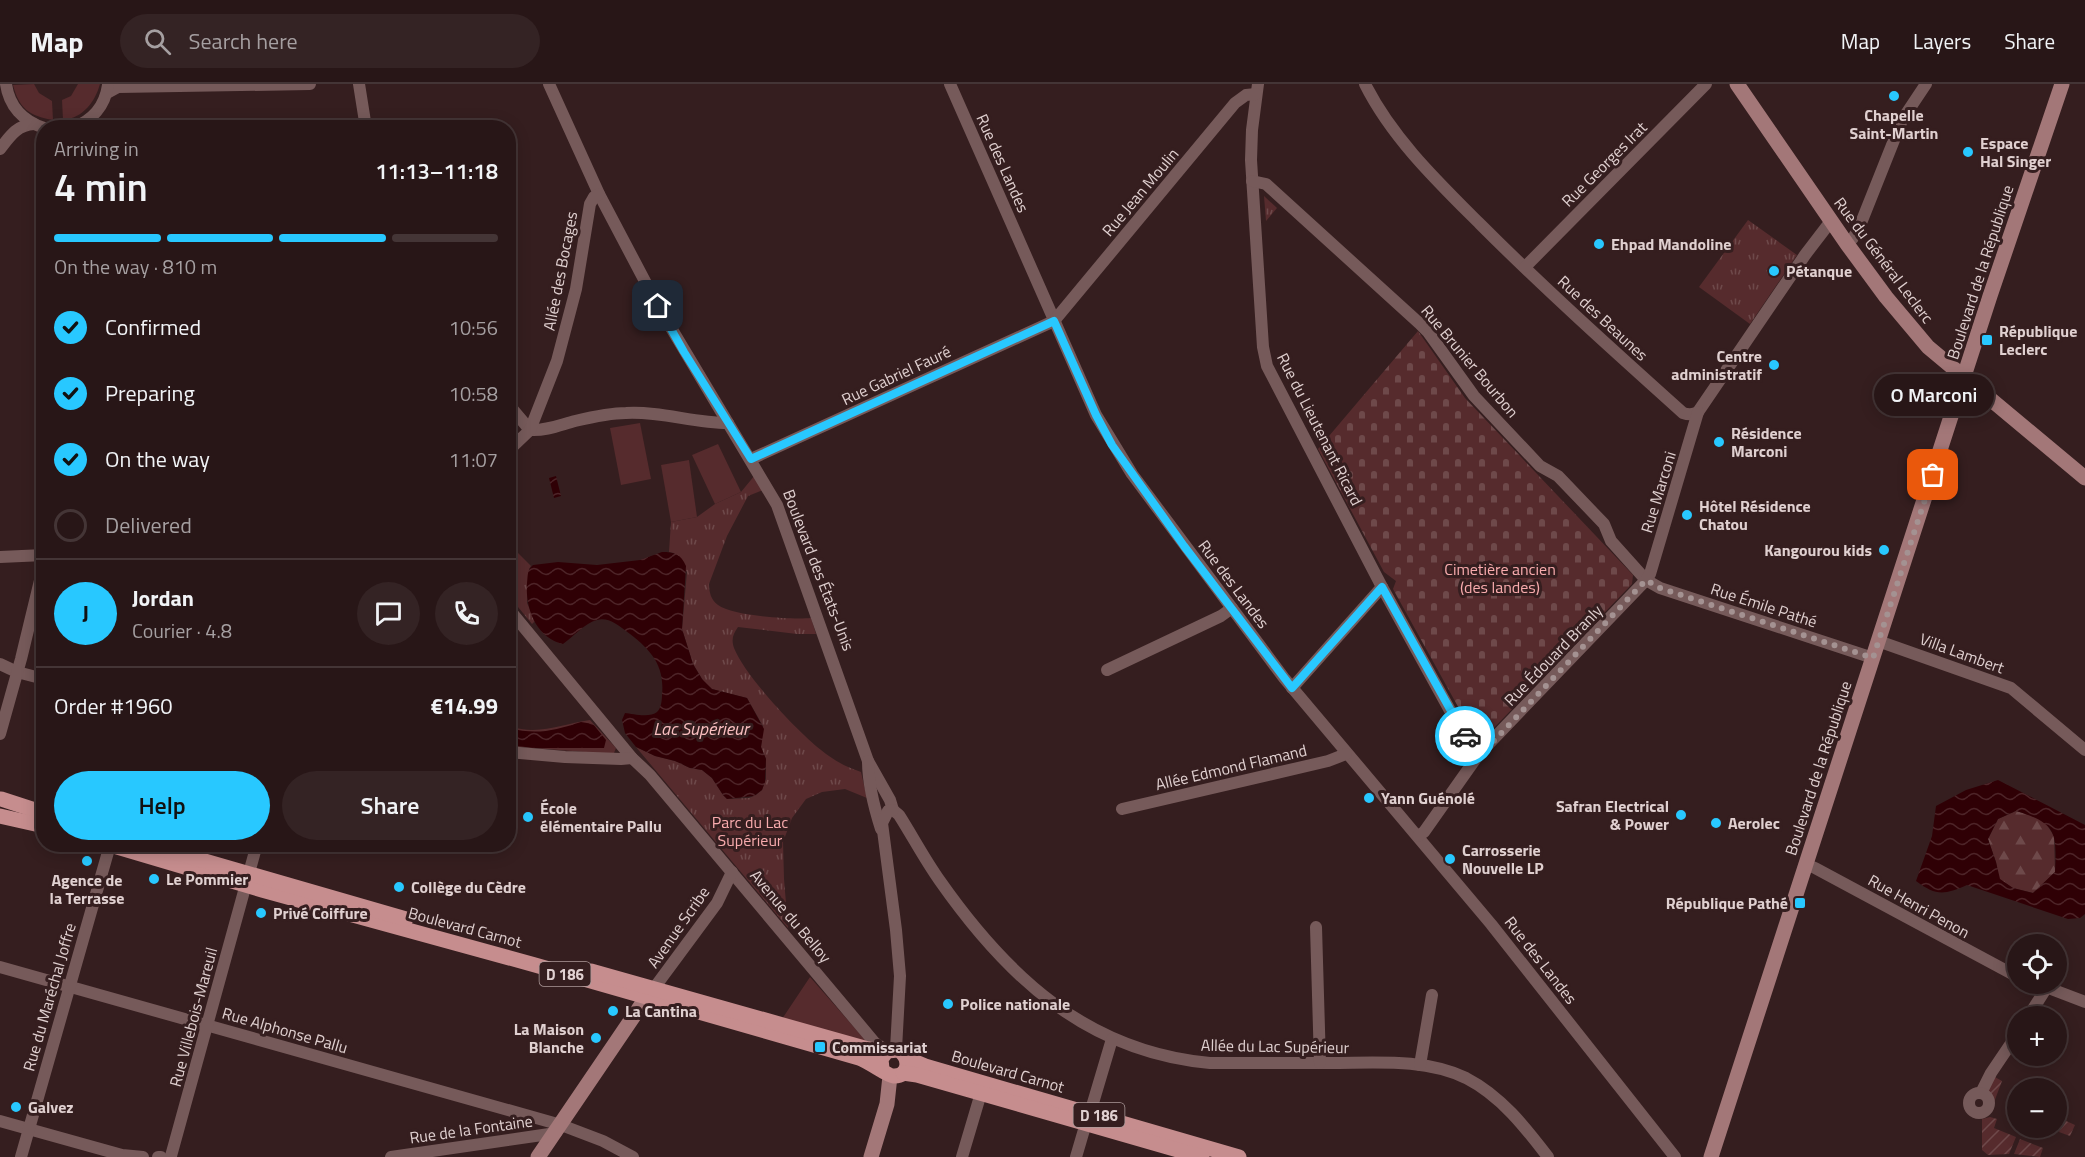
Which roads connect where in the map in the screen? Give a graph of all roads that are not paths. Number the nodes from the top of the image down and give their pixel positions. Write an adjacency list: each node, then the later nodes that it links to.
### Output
1 (310, 84): 11 (street)
2 (359, 84): 17 (street)
3 (549, 84): 23 (street, Boulevard des États-Unis)
4 (950, 84): 27 (street, Rue des Landes)
5 (1365, 84): 26 (street, Rue des Beaunes)
6 (1706, 84): 26 (street, Rue Georges Irat)
7 (1737, 84): 24 (street, Rue du Général Leclerc)
8 (1926, 84): 25 (street)
9 (2062, 84): 28 (street, Boulevard de la République)
10 (4, 89): 13 (street)
11 (108, 89): 14 (street)
12 (1257, 89): 22 (street, Rue du Lieutenant Ricard); 27 (street, Rue Jean Moulin)
13 (16, 109): 18 (street); 20 (street)
14 (98, 110): 15 (street); 16 (street)
15 (85, 120)
16 (98, 120)
17 (365, 120)
18 (36, 124)
19 (36, 126): 20 (street)
20 (14, 131): 21 (street)
21 (0, 149)
22 (1252, 181): 38 (street, Rue Brunier Bourbon); 39 (street, Rue du Lieutenant Ricard)
23 (599, 194): 31 (street, Boulevard des États-Unis); 32 (street, Allée des Bocages)
24 (1832, 221): 25 (street, Rue du Général Leclerc); 29 (street)
25 (1847, 244): 28 (street, Rue du Général Leclerc)
26 (1525, 267): 29 (street, Rue des Beaunes)
27 (1054, 321): 34 (street, Rue Gabriel Fauré); 41 (street, Rue des Landes)
28 (1965, 379): 35 (street, Rue du Général Leclerc); 43 (street, Boulevard de la République)
29 (1698, 412): 38 (street, Rue Marconi)
30 (516, 413): 32 (street)
31 (728, 423): 32 (street); 34 (street, Boulevard des États-Unis)
32 (530, 430): 33 (street, Allée des Bocages)
33 (516, 443)
34 (751, 459): 56 (street, Boulevard des États-Unis)
35 (2085, 478)
36 (36, 555): 37 (street)
37 (0, 557)
38 (1646, 580): 44 (street, Rue Émile Pathé); 54 (street, Rue Édouard Branly)
39 (1382, 587): 49 (street); 54 (street, Rue du Lieutenant Ricard)
40 (36, 596): 47 (street)
41 (1232, 608): 46 (street); 49 (street, Rue des Landes)
42 (516, 618): 55 (street, Avenue du Belloy)
43 (1878, 641): 44 (street, Boulevard de la République); 51 (street, Villa Lambert)
44 (1873, 658): 71 (street, Boulevard de la République)
45 (0, 664): 47 (street)
46 (1107, 670)
47 (17, 672): 48 (street); 50 (street)
48 (36, 677)
49 (1292, 688): 53 (street, Rue des Landes)
50 (0, 734)
51 (2085, 750)
52 (516, 753): 55 (street)
53 (1346, 754): 60 (street, Allée Edmond Flamand); 66 (street, Rue des Landes)
54 (1479, 754): 66 (street, Rue Édouard Branly)
55 (632, 758): 72 (street, Avenue du Belloy)
56 (868, 761): 58 (street, Boulevard des États-Unis); 62 (street, Boulevard des États-Unis)
57 (0, 798): 59 (main road); 61 (main road)
58 (873, 804): 62 (street); 65 (street, Boulevard des États-Unis)
59 (0, 809)
60 (1122, 809)
61 (36, 810)
62 (891, 811): 65 (street, Boulevard des États-Unis); 83 (street, Allée du Lac Supérieur)
63 (0, 816): 64 (main road)
64 (36, 824)
65 (883, 836): 85 (street, Boulevard des États-Unis)
66 (1418, 836): 107 (street, Rue des Landes)
67 (107, 852): 77 (street, Rue du Maréchal Joffre)
68 (137, 852): 73 (main road, Boulevard Carnot / D 186)
69 (168, 852): 73 (main road, Boulevard Carnot / D 186)
70 (255, 852): 73 (street, Rue Villebois-Mareuil)
71 (1805, 864): 76 (street, Rue Henri Penon); 108 (street, Boulevard de la République)
72 (732, 872): 78 (street, Avenue Scribe); 85 (street, Avenue du Belloy)
73 (247, 880): 78 (main road, Boulevard Carnot / D 186); 82 (street, Rue Villebois-Mareuil)
74 (1316, 927): 86 (street)
75 (0, 967): 77 (street, Rue Alphonse Pallu)
76 (2007, 971)
77 (69, 986): 82 (street, Rue Alphonse Pallu); 93 (street, Rue du Maréchal Joffre)
78 (650, 993): 85 (main road, Boulevard Carnot / D 186); 92 (street)
79 (2064, 994): 81 (street)
80 (1432, 995): 87 (street)
81 (2085, 1002)
82 (208, 1026): 92 (street, Rue Alphonse Pallu); 97 (street, Rue Villebois-Mareuil)
83 (1112, 1039): 86 (street, Allée du Lac Supérieur); 90 (street)
84 (2007, 1049): 88 (street)
85 (893, 1061): 89 (main road, Boulevard Carnot / D 186); 90 (main road, Boulevard Carnot / D 186); 101 (street, Boulevard des États-Unis)
86 (1320, 1063): 87 (street, Allée du Lac Supérieur)
87 (1420, 1065): 106 (street, Allée du Lac Supérieur)
88 (1981, 1093)
89 (981, 1094): 90 (main road, D 186); 102 (street)
90 (1088, 1118): 103 (street); 104 (main road, D 186); 105 (main road, Boulevard Carnot / D 186)
91 (0, 1121): 93 (street)
92 (559, 1129): 98 (street, Rue de la Fontaine); 99 (street); 100 (street, Rue Alphonse Pallu)
93 (29, 1130): 94 (street); 95 (street, Rue du Maréchal Joffre)
94 (124, 1156): 96 (street)
95 (21, 1157)
96 (143, 1157)
97 (165, 1157)
98 (391, 1157)
99 (538, 1157)
100 (633, 1157)
101 (871, 1157)
102 (962, 1157)
103 (1076, 1157)
104 (1202, 1157)
105 (1239, 1157)
106 (1548, 1157)
107 (1675, 1157)
108 (1711, 1157)

